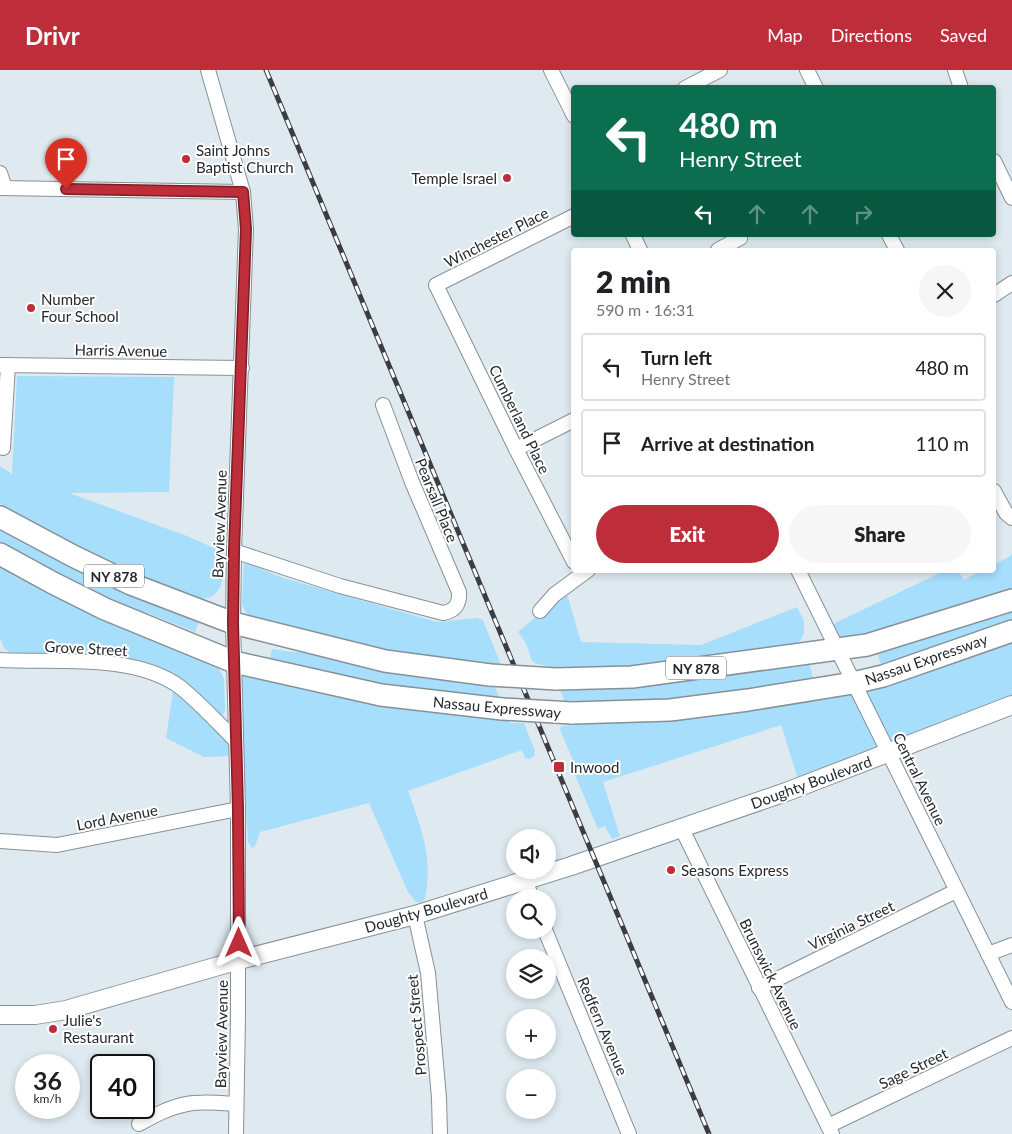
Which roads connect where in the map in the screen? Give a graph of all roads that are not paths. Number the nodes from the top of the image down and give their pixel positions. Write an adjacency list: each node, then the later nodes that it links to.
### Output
1 (208, 70): 13 (street, Bayview Avenue)
2 (551, 70): 9 (street)
3 (720, 70): 6 (street)
4 (807, 70): 7 (street)
5 (955, 70): 8 (street)
6 (691, 85)
7 (814, 85)
8 (960, 85)
9 (571, 110)
10 (996, 165): 14 (street)
11 (0, 173): 12 (street)
12 (2, 188): 13 (street)
13 (243, 192): 22 (street, Bayview Avenue)
14 (1012, 198)
15 (571, 218): 19 (street, Winchester Place)
16 (740, 237): 17 (street)
17 (722, 248)
18 (1012, 283): 20 (street)
19 (438, 289): 26 (street, Cumberland Place)
20 (996, 294)
21 (4, 365): 22 (street, Harris Avenue); 25 (street)
22 (242, 368): 30 (street, Bayview Avenue)
23 (383, 405): 30 (street, Pearsall Place)
24 (571, 422): 26 (street)
25 (3, 448)
26 (516, 449): 32 (street, Cumberland Place)
27 (996, 495): 29 (street)
28 (0, 516): 37 (highway, Nassau Expressway / NY 878)
29 (1012, 518)
30 (234, 551): 37 (street, Bayview Avenue)
31 (0, 554): 41 (highway, Nassau Expressway / NY 878)
32 (571, 556)
33 (581, 573): 36 (street)
34 (802, 573): 39 (street, Central Avenue)
35 (1012, 600): 39 (highway, Nassau Expressway / NY 878)
36 (540, 611)
37 (233, 623): 39 (highway, Nassau Expressway / NY 878, bridge); 41 (street, Bayview Avenue)
38 (1012, 631): 42 (highway, Nassau Expressway / NY 878)
39 (836, 649): 42 (street, Central Avenue)
40 (0, 660): 44 (street, Grove Street)
41 (234, 662): 42 (highway, Nassau Expressway / NY 878, bridge); 44 (street, Bayview Avenue)
42 (853, 683): 45 (street, Central Avenue)
43 (1012, 705): 45 (main road, Doughty Boulevard)
44 (235, 740): 46 (street, Bayview Avenue)
45 (889, 753): 47 (main road, Doughty Boulevard); 51 (street, Central Avenue)
46 (238, 809): 48 (street, Lord Avenue); 56 (street, Bayview Avenue)
47 (681, 827): 49 (main road, Doughty Boulevard); 57 (street, Brunswick Avenue)
48 (0, 841)
49 (524, 880): 50 (street); 52 (main road, Doughty Boulevard)
50 (528, 889)
51 (956, 891): 55 (street, Central Avenue); 57 (street, Virginia Street)
52 (414, 915): 56 (main road, Doughty Boulevard); 65 (street, Prospect Street)
53 (549, 939): 66 (street, Redfern Avenue)
54 (1012, 945): 55 (street)
55 (988, 954): 58 (street, Central Avenue)
56 (239, 960): 59 (main road, Doughty Boulevard); 61 (street, Bayview Avenue)
57 (759, 988): 63 (street, Brunswick Avenue)
58 (1011, 998)
59 (0, 1015)
60 (1012, 1038): 63 (street, Sage Street)
61 (236, 1104): 62 (street); 64 (street, Bayview Avenue)
62 (139, 1124)
63 (830, 1130)
64 (236, 1134)
65 (440, 1134)
66 (630, 1134)

